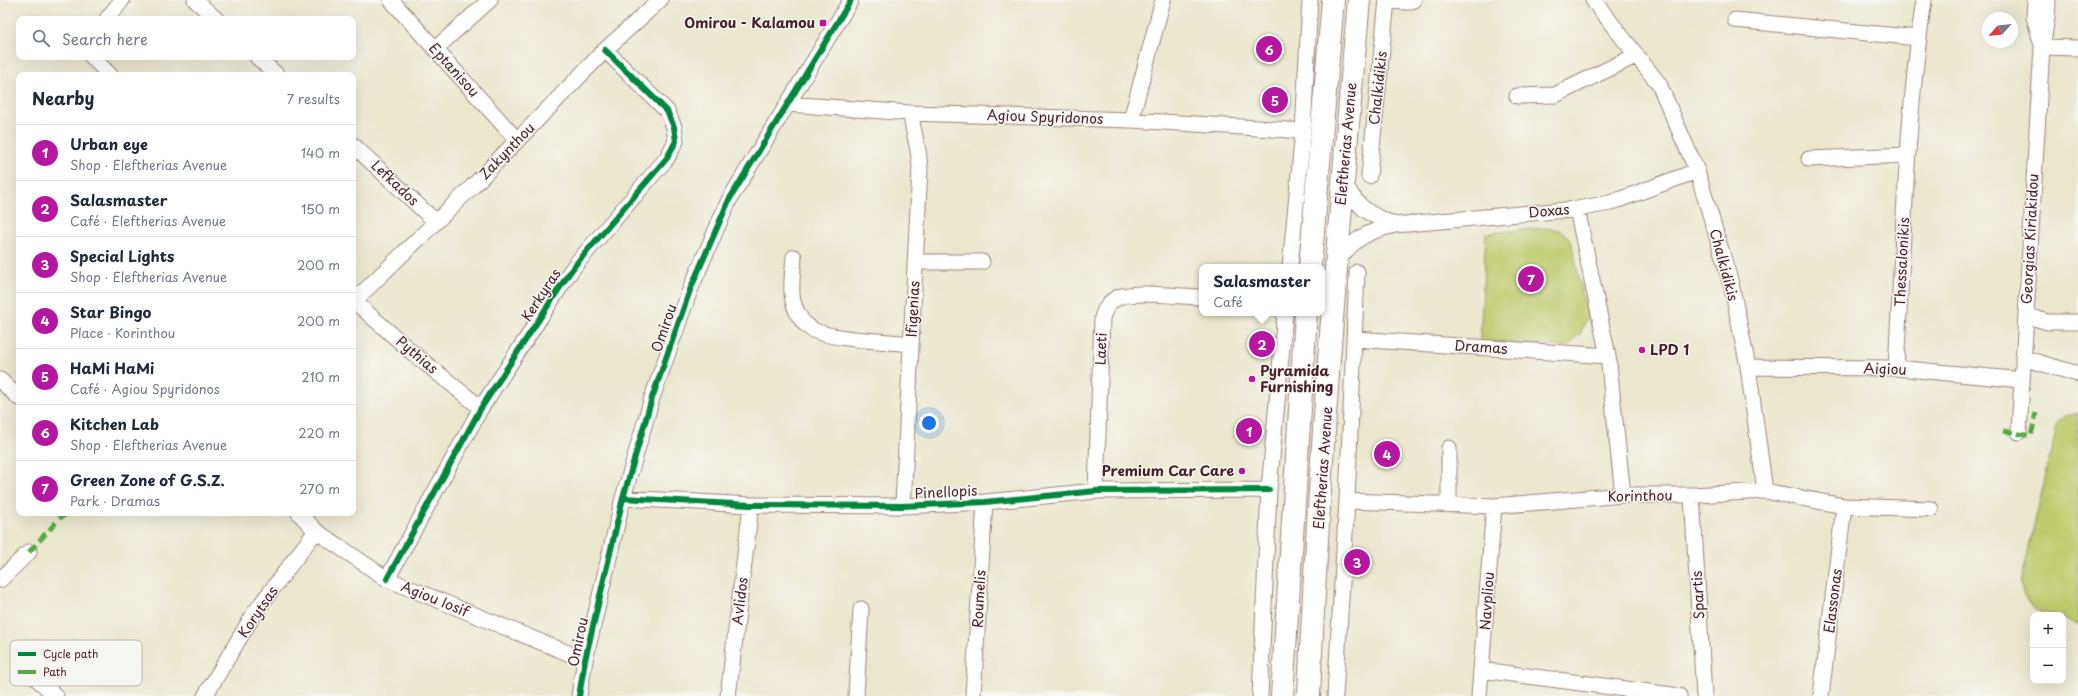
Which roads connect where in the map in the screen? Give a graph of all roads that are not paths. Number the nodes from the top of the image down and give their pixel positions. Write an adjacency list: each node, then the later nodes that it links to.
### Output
1 (122, 0): 17 (street)
2 (195, 0): 18 (street)
3 (391, 0): 23 (street, Eptanisou)
4 (490, 0): 23 (street)
5 (660, 0): 24 (street, Zakynthou)
6 (851, 0): 31 (street, Omirou)
7 (1163, 0): 33 (street)
8 (1310, 0): 34 (street)
9 (1333, 0): 50 (highway, Eleftherias Avenue)
10 (1359, 0): 41 (highway, Eleftherias Avenue)
11 (1387, 0): 12 (street, Chalkidikis); 40 (street, Chalkidikis)
12 (1414, 0)
13 (1593, 0): 25 (street, Chalkidikis)
14 (1924, 0): 20 (street, Thessalonikis)
15 (2035, 0): 21 (street, Georgias Kiriakidou)
16 (2048, 0): 21 (street, Georgias Kiriakidou)
17 (109, 16)
18 (213, 16)
19 (1735, 20): 20 (street)
20 (1918, 38): 37 (street, Thessalonikis)
21 (2042, 46): 22 (street); 55 (street, Georgias Kiriakidou)
22 (2078, 48)
23 (435, 49): 35 (street, Eptanisou)
24 (605, 50): 35 (street, Zakynthou); 69 (street, Kerkyras)
25 (1635, 56): 30 (street); 39 (street, Chalkidikis)
26 (95, 60): 28 (street)
27 (260, 60): 29 (street)
28 (107, 72)
29 (274, 72)
30 (1517, 96)
31 (788, 104): 32 (street, Agiou Spyridonos); 77 (street, Omirou)
32 (910, 113): 33 (street, Agiou Spyridonos); 47 (street, Ifigenias)
33 (1131, 120): 34 (street, Agiou Spyridonos)
34 (1303, 131): 49 (street)
35 (517, 140): 43 (street, Zakynthou)
36 (356, 148): 43 (street, Lefkados)
37 (1908, 155): 38 (street); 64 (street, Thessalonikis)
38 (1809, 160)
39 (1697, 171): 42 (street, Doxas); 63 (street, Chalkidikis)
40 (1369, 176)
41 (1343, 181): 44 (street, Doxas); 46 (highway, Eleftherias Avenue)
42 (1577, 209): 44 (street, Doxas); 61 (street)
43 (436, 222): 53 (street, Zakynthou)
44 (1395, 225): 46 (street, Doxas)
45 (794, 257): 60 (street)
46 (1338, 260): 103 (highway, Eleftherias Avenue)
47 (915, 262): 48 (street); 60 (street, Ifigenias)
48 (982, 262)
49 (1290, 264)
50 (1310, 264)
51 (1357, 272): 59 (street)
52 (1199, 297): 73 (street, Laeti)
53 (356, 300)
54 (356, 304): 69 (street, Pythias)
55 (2026, 315): 58 (street); 62 (street, Georgias Kiriakidou)
56 (1285, 316): 72 (street)
57 (1306, 316): 102 (highway, Eleftherias Avenue)
58 (2078, 322)
59 (1355, 339): 61 (street, Dramas); 78 (street)
60 (911, 344): 82 (street, Ifigenias)
61 (1608, 356): 75 (street)
62 (2023, 358): 65 (street); 67 (street, Georgias Kiriakidou)
63 (1748, 367): 64 (street, Aigiou); 74 (street, Chalkidikis)
64 (1896, 368): 67 (street, Aigiou)
65 (2078, 374)
66 (0, 380): 68 (street)
67 (2022, 380): 70 (street, Georgias Kiriakidou)
68 (16, 395)
69 (481, 408): 89 (street, Kerkyras)
70 (2019, 432)
71 (1449, 448): 80 (street)
72 (1270, 490): 73 (street, Pinellopis); 101 (street)
73 (1096, 491): 79 (street, Pinellopis)
74 (1765, 492): 76 (street, Korinthou); 84 (street, Korinthou)
75 (1623, 495): 76 (street, Korinthou); 83 (street, Korinthou)
76 (1692, 495): 107 (street, Spartis)
77 (622, 498): 81 (street, Pinellopis); 92 (street, Omirou)
78 (1347, 501): 80 (street, Korinthou); 104 (street)
79 (985, 502): 82 (street, Pinellopis); 100 (street, Roumelis)
80 (1449, 504): 83 (street, Korinthou)
81 (751, 505): 82 (street, Pinellopis); 98 (street, Avlidos)
82 (903, 506)
83 (1494, 506): 93 (street, Navpliou)
84 (1844, 506): 85 (street, Korinthou); 108 (street, Elassonas)
85 (1931, 509)
86 (302, 516): 87 (street, Agiou Iosif)
87 (316, 531): 89 (street, Agiou Iosif); 96 (street, Korytsas)
88 (29, 552): 90 (street)
89 (387, 579): 92 (street, Agiou Iosif)
90 (0, 580)
91 (861, 609): 99 (street)
92 (585, 660): 97 (street, Omirou)
93 (1482, 670): 105 (street, Navpliou); 106 (street)
94 (45, 686): 95 (street)
95 (56, 696)
96 (205, 696)
97 (579, 696)
98 (729, 696)
99 (856, 696)
100 (973, 696)
101 (1260, 696)
102 (1282, 696)
103 (1309, 696)
104 (1335, 696)
105 (1479, 696)
106 (1678, 696)
107 (1704, 696)
108 (1821, 696)

